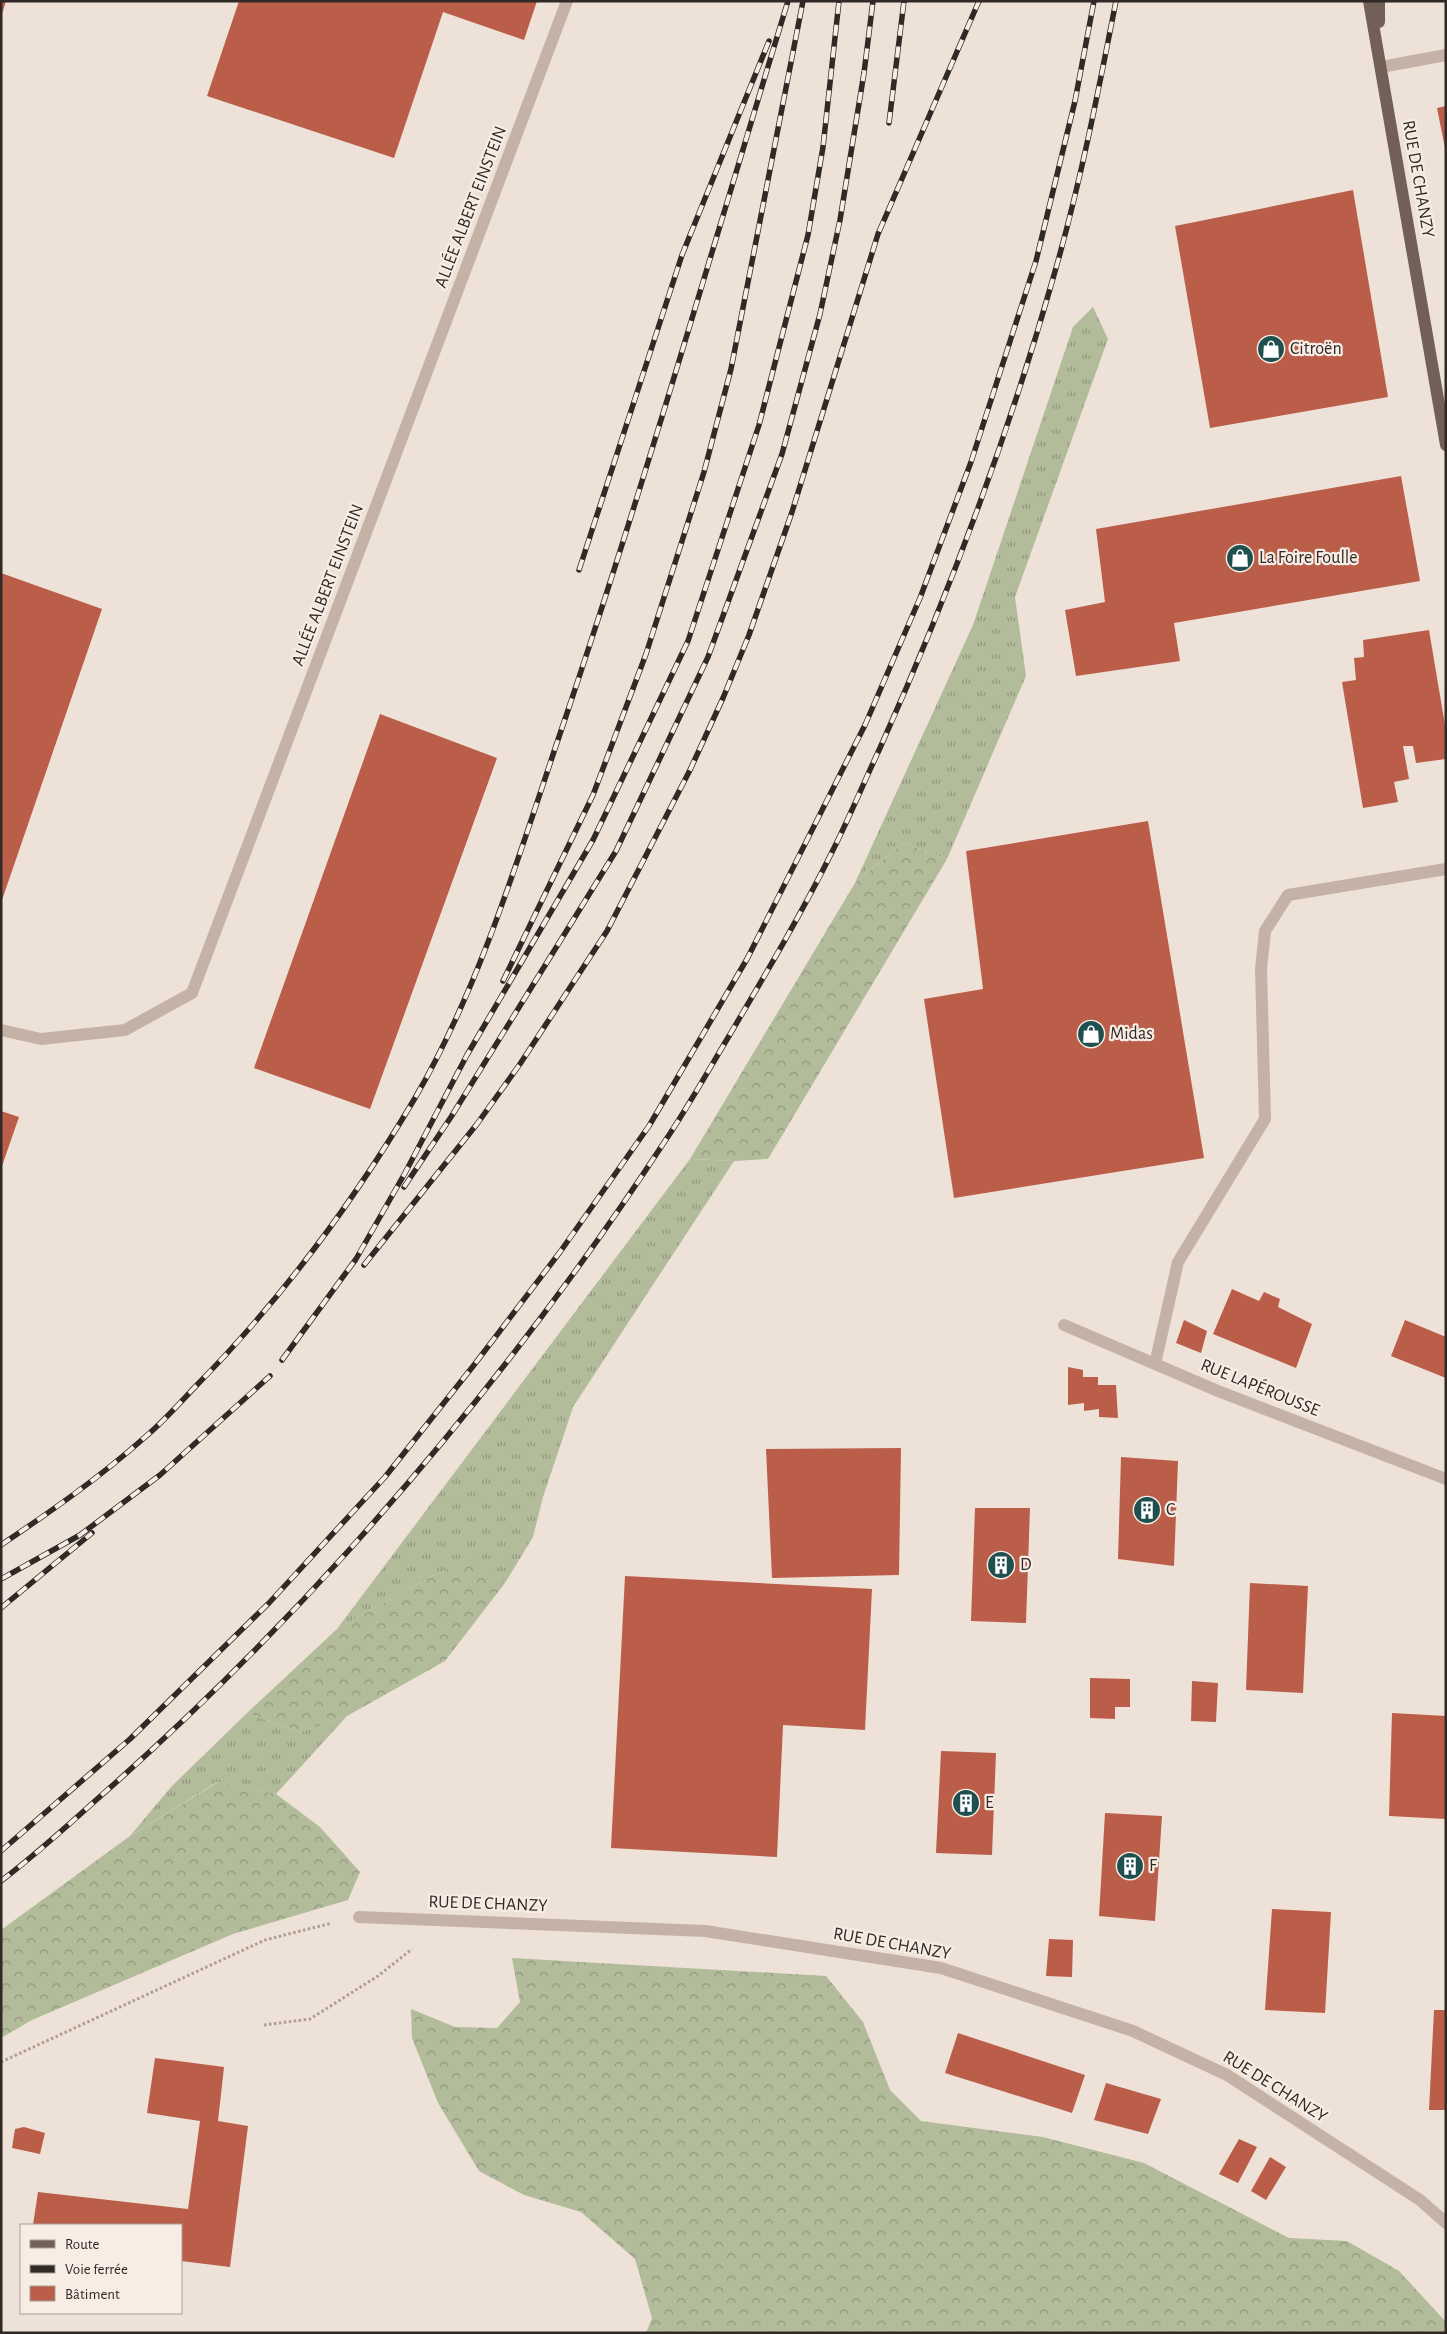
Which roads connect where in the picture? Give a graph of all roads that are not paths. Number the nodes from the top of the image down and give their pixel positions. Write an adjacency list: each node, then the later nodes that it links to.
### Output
1 (567, 1): 8 (street, ALLÉE ALBERT EINSTEIN)
2 (1369, 1): 5 (main road, RUE DE CHANZY)
3 (1379, 1): 5 (main road, RUE DE CHANZY)
4 (1446, 54): 5 (street)
5 (1381, 67): 6 (main road, RUE DE CHANZY)
6 (1446, 445)
7 (1446, 870): 10 (street)
8 (1, 1030)
9 (1064, 1325): 10 (street, RUE LAPÉROUSSE)
10 (1155, 1364): 11 (street, RUE LAPÉROUSSE)
11 (1446, 1479)
12 (359, 1917): 13 (street, RUE DE CHANZY)
13 (1446, 2223)

